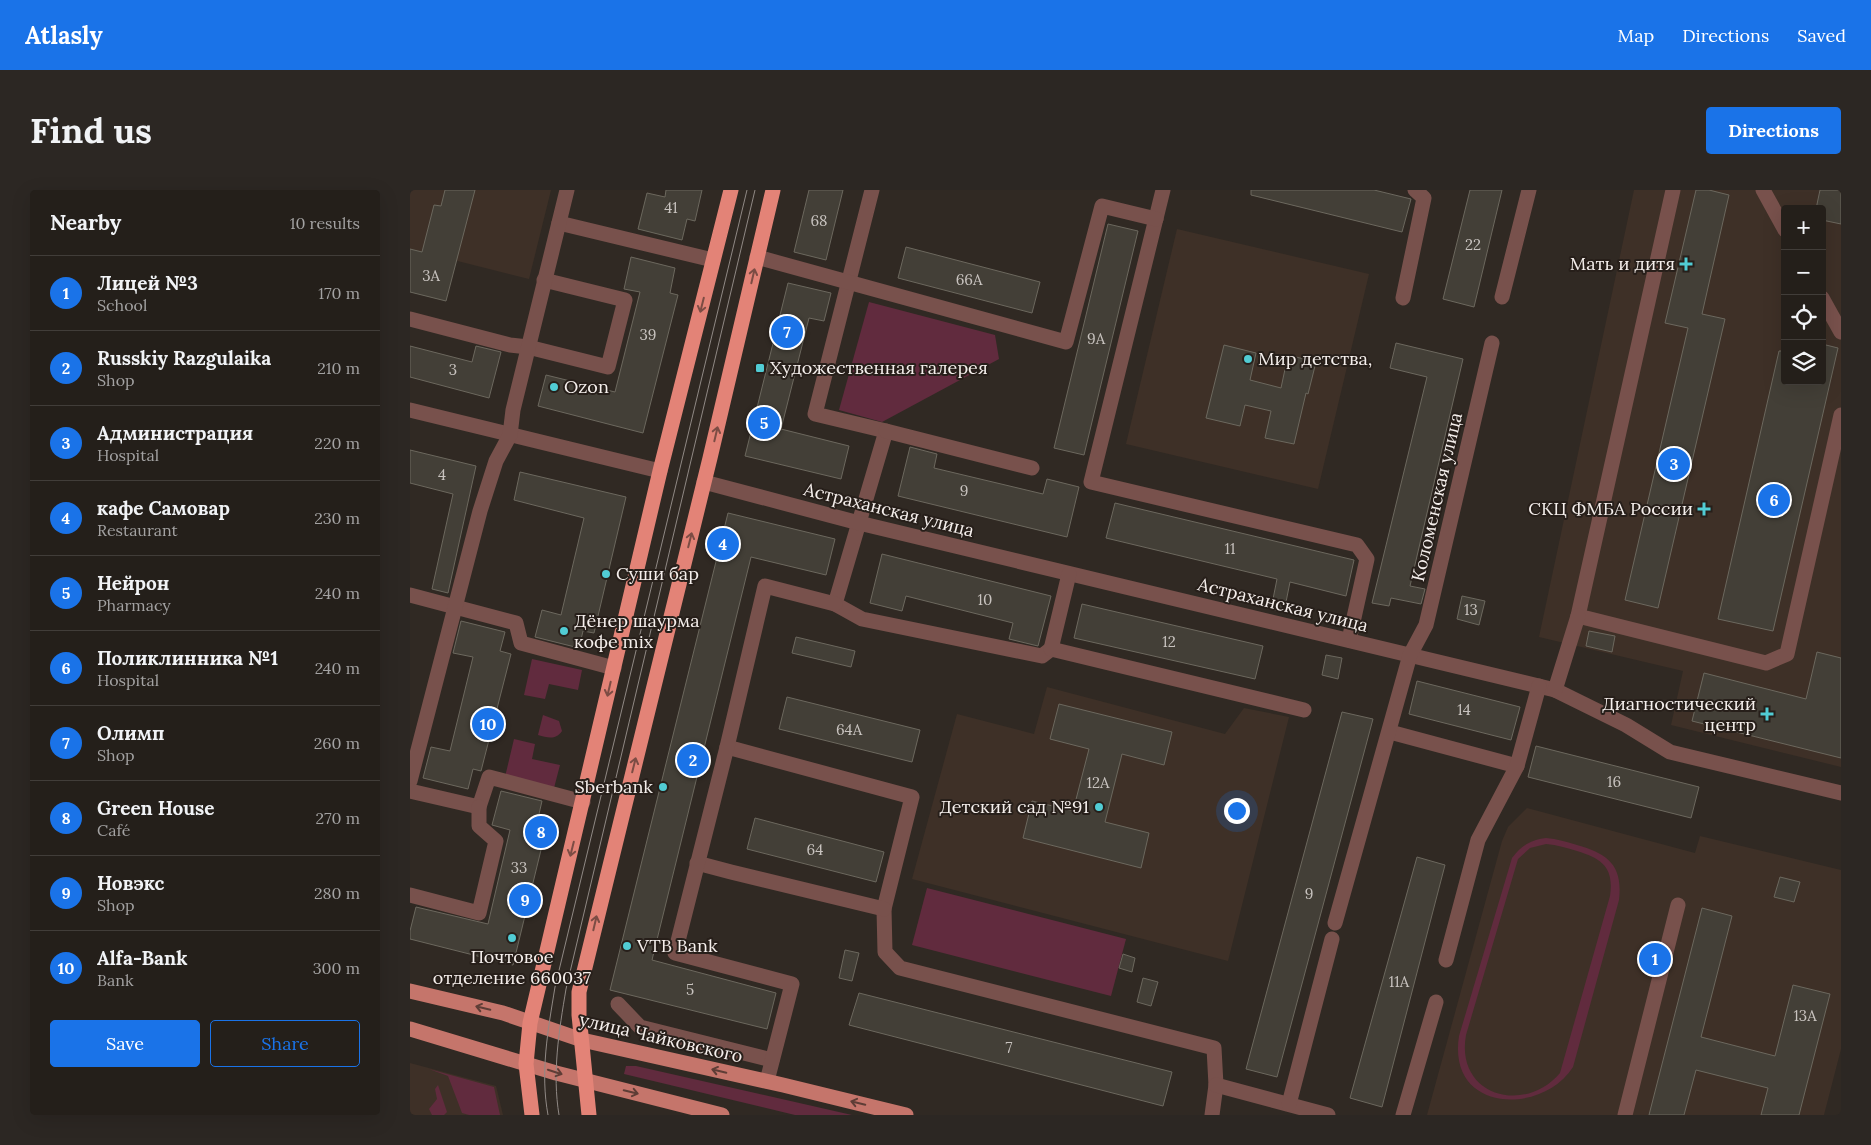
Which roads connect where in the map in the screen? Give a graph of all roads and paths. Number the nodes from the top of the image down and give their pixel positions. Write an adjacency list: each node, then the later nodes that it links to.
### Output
1 (567, 190): 11 (street)
2 (731, 190): 14 (highway)
3 (773, 190): 13 (highway)
4 (872, 190): 16 (street)
5 (1164, 190): 10 (street)
6 (1415, 190): 18 (street)
7 (1529, 190): 17 (street)
8 (1673, 190): 36 (street)
9 (1762, 190): 12 (street)
10 (1156, 219): 16 (street); 37 (street)
11 (559, 223): 14 (street); 15 (street)
12 (1781, 223)
13 (757, 257): 16 (street); 30 (highway, one-way to 13)
14 (714, 260): 29 (highway, one-way to 29)
15 (544, 280): 23 (street); 23 (street)
16 (850, 282): 26 (street)
17 (1502, 297)
18 (1403, 298)
19 (1826, 305): 21 (street)
20 (410, 319): 23 (street)
21 (1841, 332)
22 (1492, 343): 39 (street, Коломенская улица)
23 (528, 347): 27 (street)
24 (410, 410): 27 (street)
25 (1841, 415): 36 (street)
26 (886, 431): 28 (street); 31 (street)
27 (510, 435): 29 (street); 35 (street)
28 (1032, 468)
29 (660, 471): 40 (highway)
30 (704, 482): 31 (street, Астраханская улица); 64 (highway, one-way to 30)
31 (859, 523): 32 (street, Астраханская улица); 34 (street)
32 (1069, 574): 37 (street, Астраханская улица); 38 (street)
33 (410, 595): 35 (street)
34 (835, 604): 38 (street); 45 (street)
35 (456, 607): 40 (street); 47 (street)
36 (1578, 616): 42 (street)
37 (1349, 640): 39 (street, Астраханская улица)
38 (1052, 649): 43 (street)
39 (1410, 655): 41 (street, Астраханская улица); 44 (street, Коломенская улица)
40 (614, 668): 50 (highway, one-way to 50)
41 (1539, 686): 42 (street, Астраханская улица); 46 (street)
42 (1555, 690): 49 (street, Астраханская улица)
43 (1304, 710)
44 (1390, 732): 46 (street); 56 (street, Коломенская улица)
45 (727, 748): 52 (street); 55 (street)
46 (1517, 766): 58 (street)
47 (410, 780)
48 (410, 791): 51 (street)
49 (1841, 793)
50 (583, 802): 51 (street); 62 (highway, one-way to 62)
51 (479, 807): 53 (street)
52 (697, 863): 55 (street); 65 (street)
53 (410, 896)
54 (1678, 905): 78 (street)
55 (884, 909): 69 (street)
56 (1336, 923)
57 (1332, 939): 70 (street)
58 (1446, 960)
59 (410, 992): 62 (main road, улица Чайковского, one-way to 59)
60 (1436, 1002): 77 (street)
61 (618, 1004): 65 (street)
62 (530, 1022): 64 (main road, улица Чайковского); 66 (highway)
63 (410, 1029): 66 (main road)
64 (582, 1040): 67 (highway); 68 (main road, улица Чайковского, one-way to 64)
65 (772, 1060): 68 (street)
66 (526, 1064): 67 (main road, one-way to 67); 71 (highway)
67 (584, 1080): 72 (highway); 73 (main road, one-way to 73)
68 (767, 1082): 74 (main road, улица Чайковского, one-way to 68)
69 (1216, 1085): 70 (street); 75 (street)
70 (1289, 1104): 76 (street)
71 (532, 1115)
72 (589, 1115)
73 (722, 1115)
74 (906, 1115)
75 (1212, 1115)
76 (1328, 1115)
77 (1403, 1115)
78 (1625, 1115)

